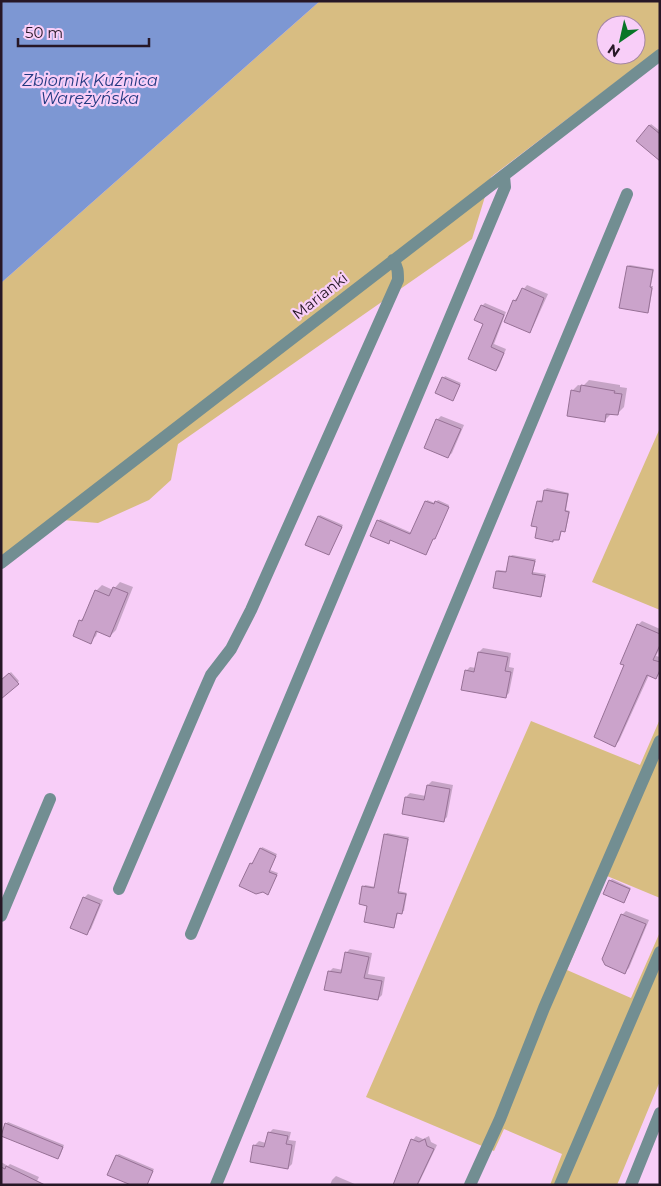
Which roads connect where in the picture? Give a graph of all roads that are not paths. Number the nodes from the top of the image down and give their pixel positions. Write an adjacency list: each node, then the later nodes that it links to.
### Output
1 (660, 55): 2 (street, Marianki)
2 (504, 176): 4 (street, Marianki); 10 (street)
3 (627, 194): 13 (street)
4 (393, 260): 5 (street, Marianki); 8 (street)
5 (1, 563)
6 (660, 741): 14 (street)
7 (50, 799): 9 (street)
8 (119, 889)
9 (1, 916)
10 (191, 934)
11 (660, 952): 15 (street)
12 (660, 1113): 16 (street)
13 (216, 1185)
14 (470, 1185)
15 (560, 1185)
16 (631, 1185)

